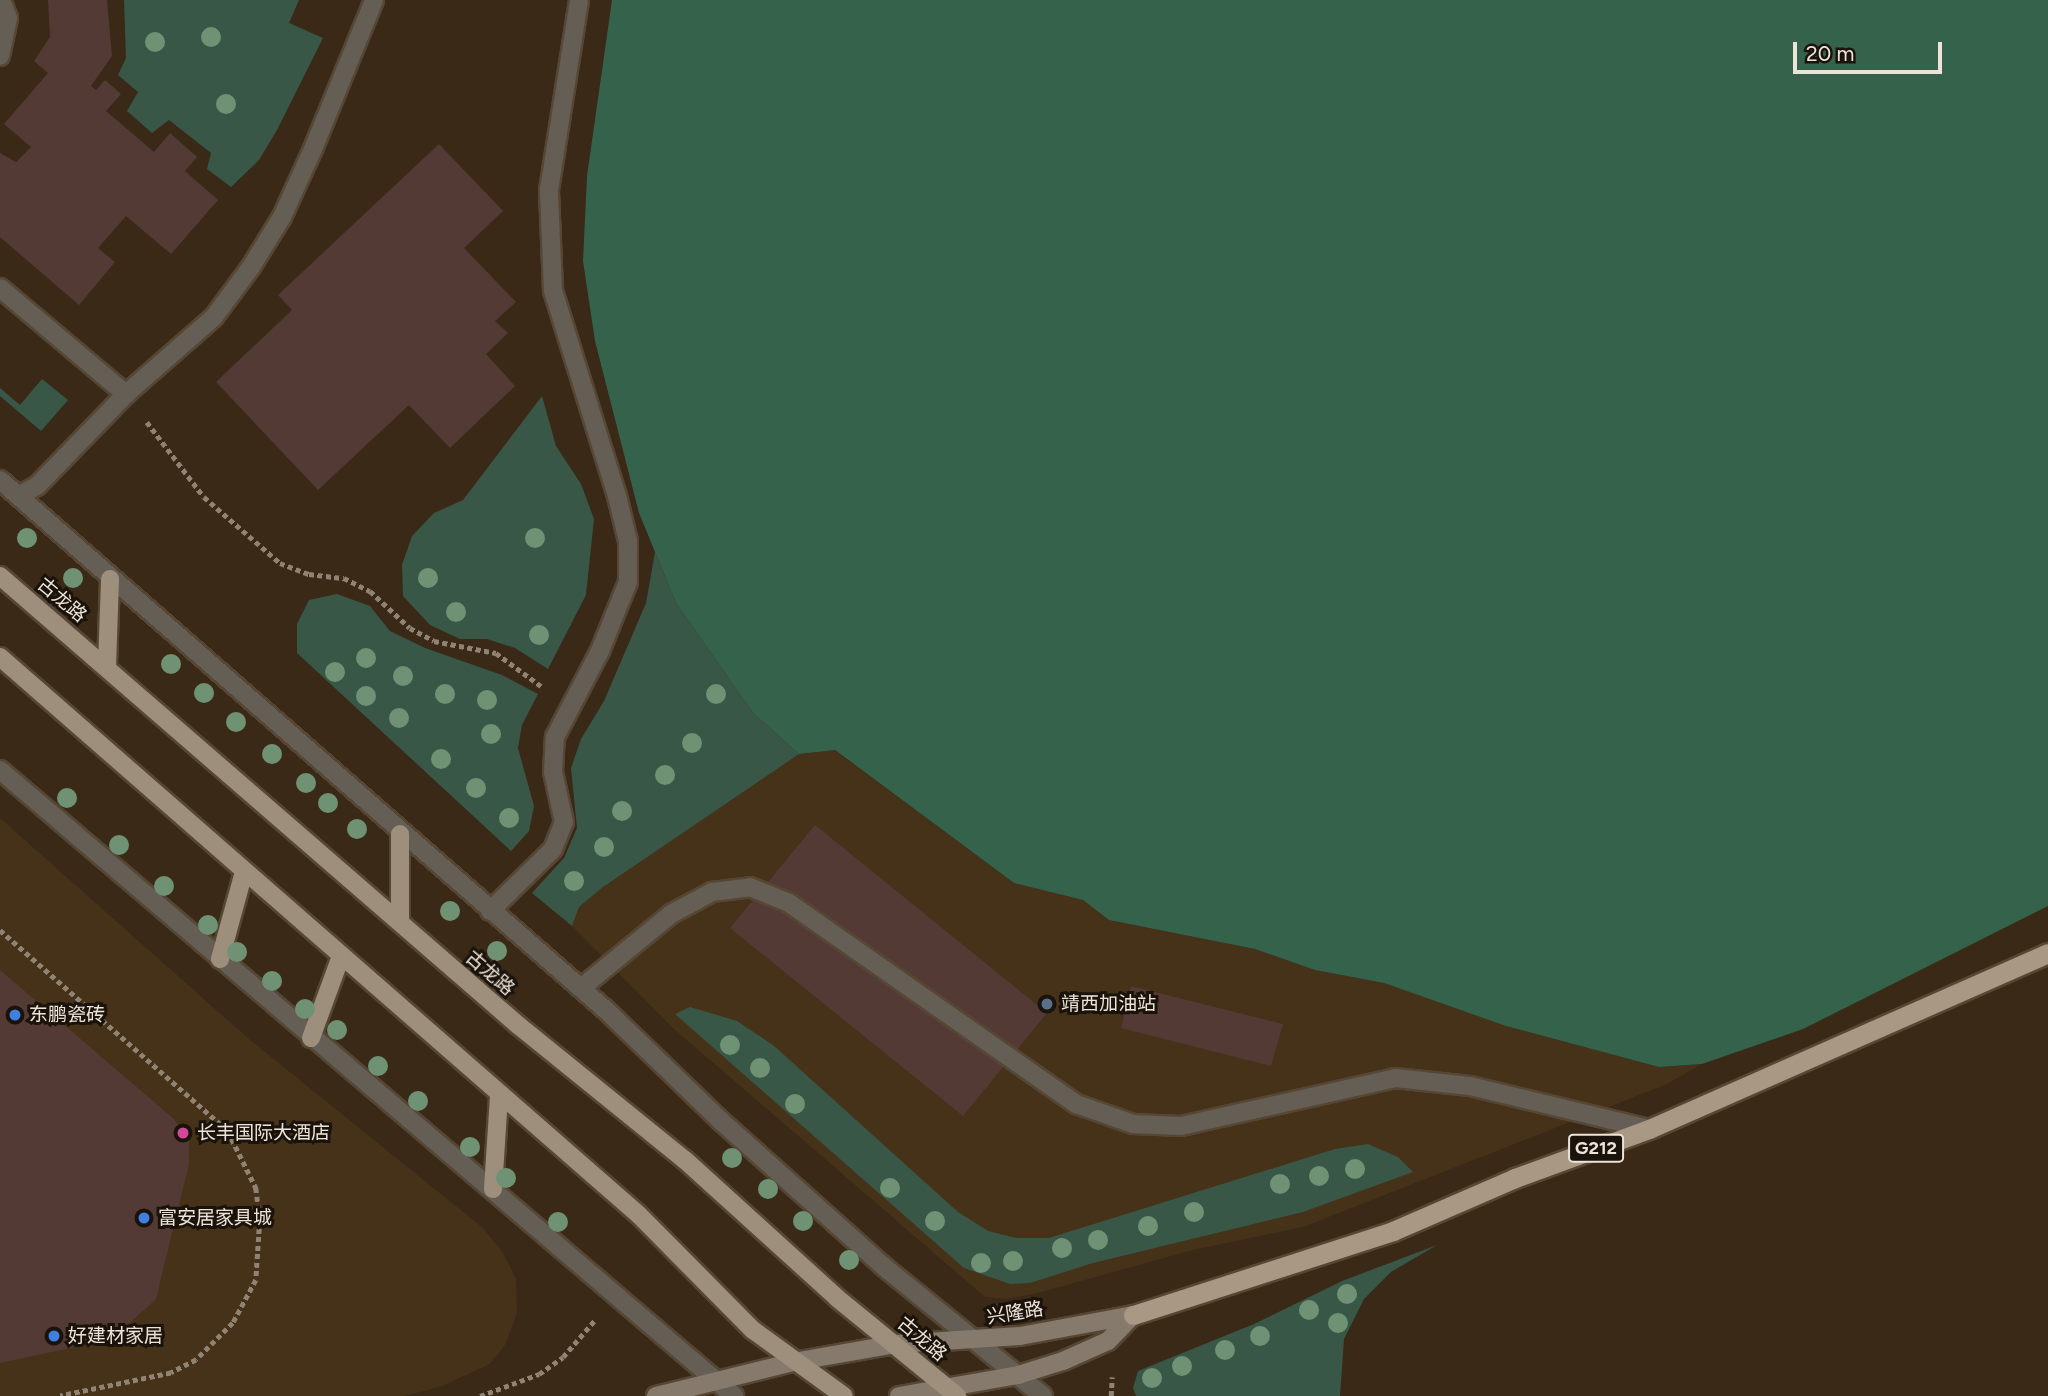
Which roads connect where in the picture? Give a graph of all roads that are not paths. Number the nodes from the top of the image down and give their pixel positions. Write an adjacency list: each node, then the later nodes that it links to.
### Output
1 (1, 0): 4 (street)
2 (374, 0): 6 (street)
3 (579, 0): 16 (street)
4 (0, 56)
5 (0, 288): 6 (street)
6 (126, 394): 8 (street)
7 (0, 480): 8 (street)
8 (18, 496): 10 (street)
9 (0, 576): 12 (main road, 古龙路)
10 (110, 579): 12 (main road); 14 (street)
11 (0, 657): 15 (main road)
12 (107, 666): 17 (main road, 古龙路)
13 (0, 770): 20 (street)
14 (400, 834): 16 (street); 17 (main road)
15 (244, 872): 19 (main road); 20 (main road)
16 (490, 911): 21 (street)
17 (400, 922): 28 (main road, 古龙路)
18 (2048, 953): 24 (highway, G212)
19 (341, 956): 22 (main road); 23 (main road)
20 (220, 958): 22 (street)
21 (581, 988): 24 (street); 27 (street)
22 (311, 1038): 25 (street)
23 (499, 1096): 25 (main road); 29 (main road)
24 (1649, 1129): 26 (highway, G212)
25 (493, 1189): 31 (street)
26 (1133, 1315): 27 (main road, 兴隆路); 30 (main road)
27 (978, 1340): 28 (main road, 兴隆路); 30 (street)
28 (896, 1344): 29 (main road, 兴隆路); 32 (main road, 古龙路)
29 (793, 1362): 31 (main road, 兴隆路); 35 (main road)
30 (1018, 1375): 32 (main road); 37 (street)
31 (715, 1381): 33 (main road, 兴隆路); 34 (street)
32 (952, 1391): 36 (main road)
33 (656, 1396)
34 (734, 1396)
35 (844, 1396)
36 (899, 1396)
37 (1044, 1396)

